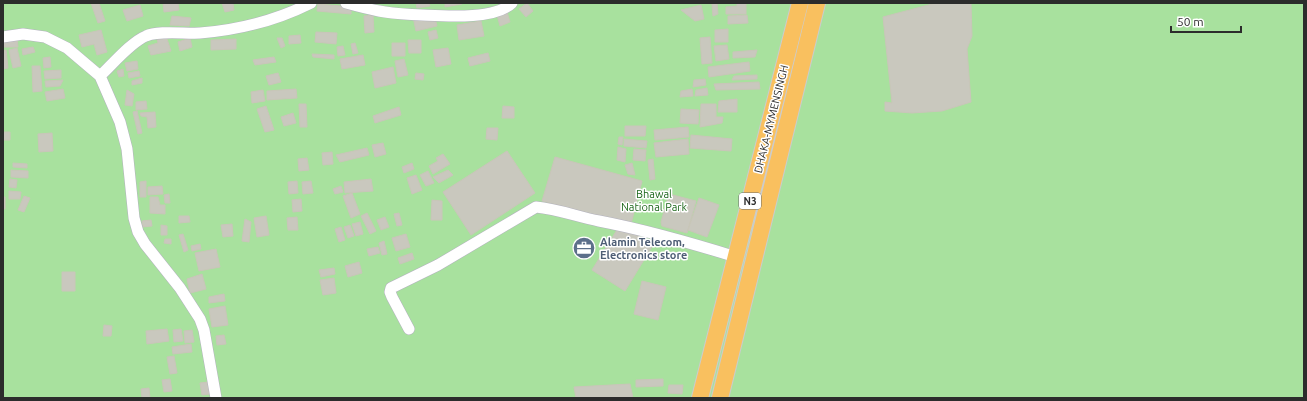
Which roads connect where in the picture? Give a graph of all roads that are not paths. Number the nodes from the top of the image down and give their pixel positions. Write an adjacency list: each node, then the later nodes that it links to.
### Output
1 (311, 3): 7 (street)
2 (346, 3): 3 (street)
3 (512, 3)
4 (800, 3): 8 (highway, DHAKA-MYMENSINGH / N3)
5 (817, 3): 12 (highway, DHAKA-MYMENSINGH / N3)
6 (3, 37): 7 (street)
7 (100, 76): 10 (street)
8 (736, 257): 9 (street); 11 (highway, DHAKA-MYMENSINGH / N3)
9 (409, 329)
10 (216, 398)
11 (700, 398)
12 (720, 398)

